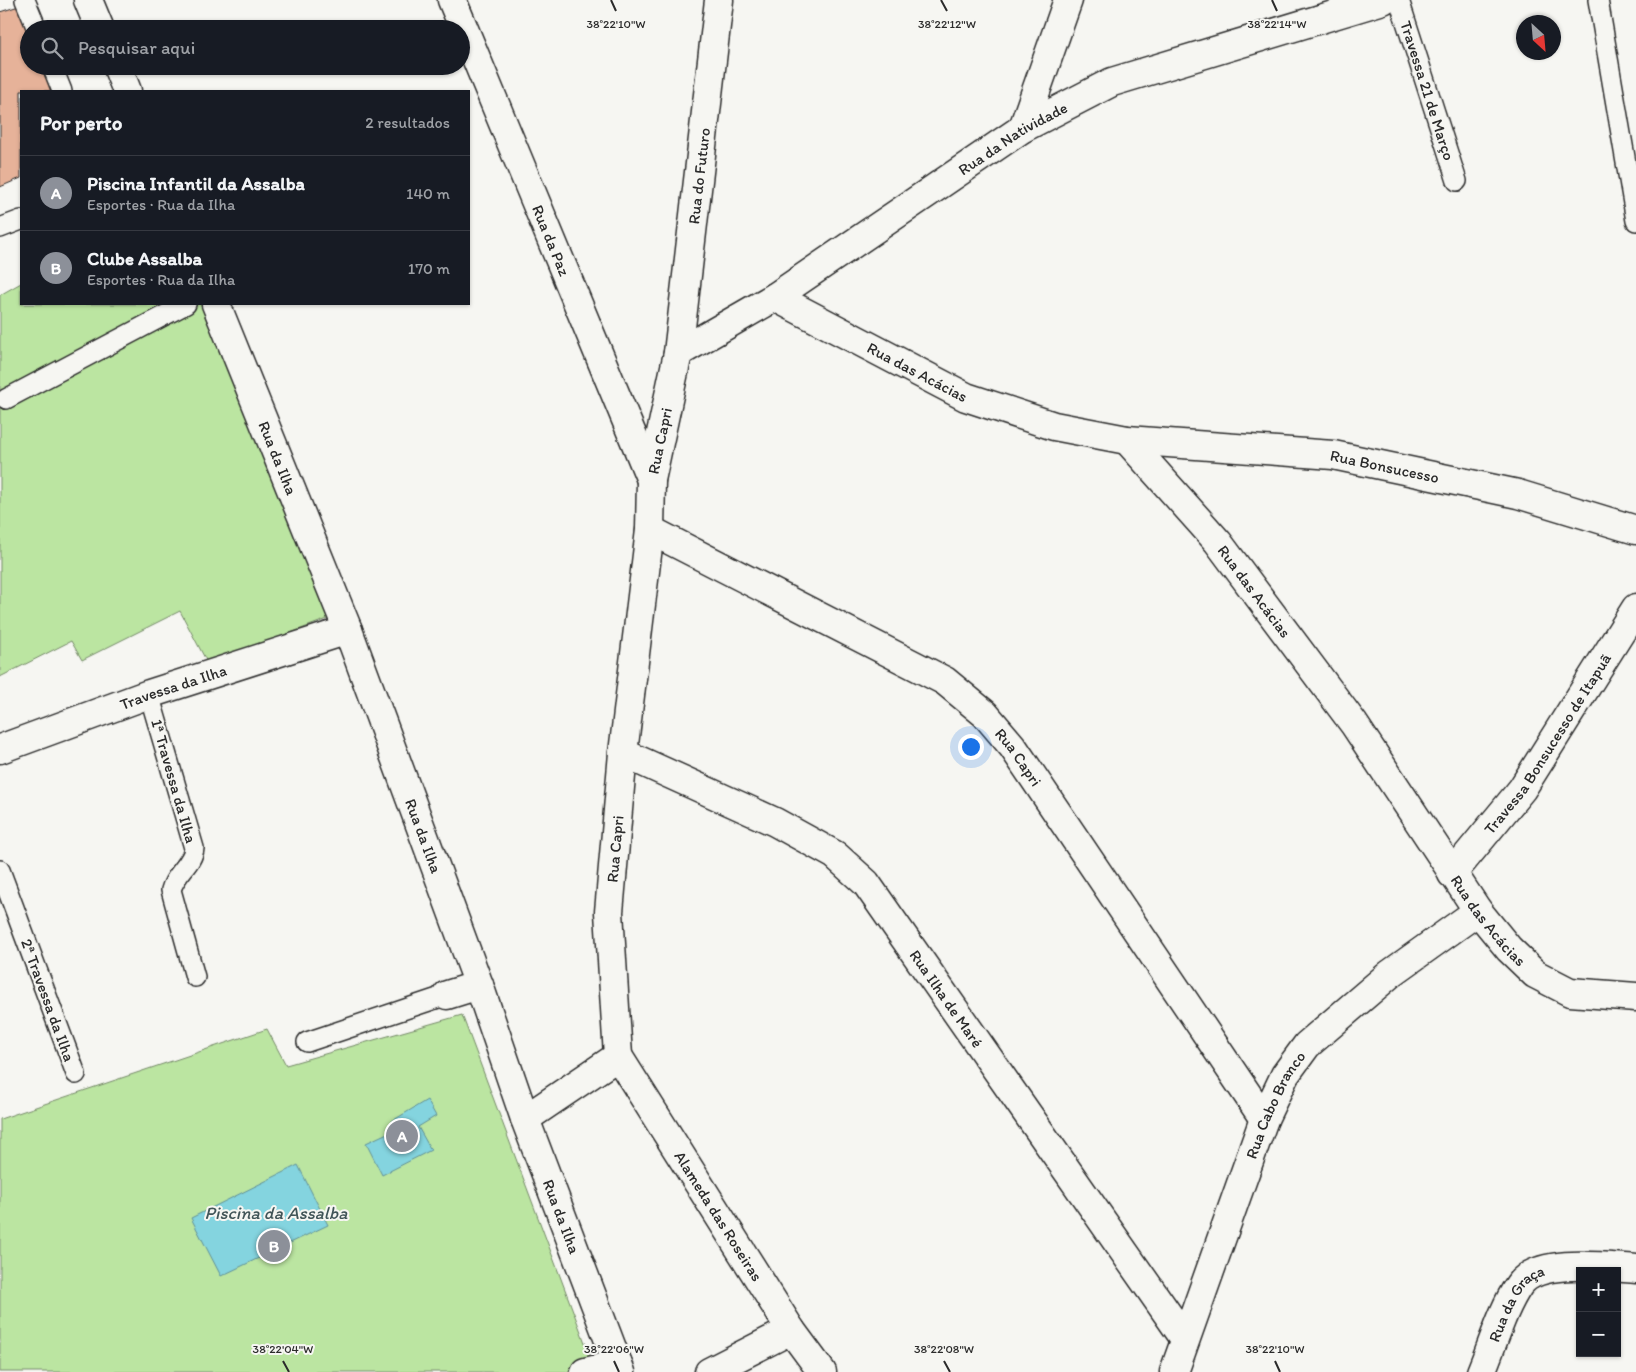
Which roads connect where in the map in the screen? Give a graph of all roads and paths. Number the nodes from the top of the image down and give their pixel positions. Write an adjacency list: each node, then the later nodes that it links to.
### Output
1 (26, 0): 9 (lane)
2 (88, 0): 10 (street)
3 (452, 0): 11 (street, Rua da Paz)
4 (720, 0): 25 (street, Rua do Futuro)
5 (1068, 0): 17 (street)
6 (1382, 0): 17 (street, Rua da Natividade)
7 (1399, 0): 18 (lane, Travessa 21 de Março)
8 (1598, 0): 20 (lane)
9 (34, 20)
10 (96, 20)
11 (460, 20)
12 (470, 43): 28 (street, Rua da Paz)
13 (56, 75): 15 (lane)
14 (120, 75): 16 (street)
15 (62, 90)
16 (127, 90)
17 (1023, 128): 22 (street, Rua da Natividade)
18 (1457, 181)
19 (20, 220): 21 (lane)
20 (1636, 221)
21 (0, 228)
22 (775, 297): 25 (street, Rua da Natividade); 27 (street, Rua das Acácias)
23 (184, 305): 26 (lane)
24 (216, 305): 32 (street, Rua da Ilha)
25 (678, 352): 28 (street, Rua Capri)
26 (6, 399)
27 (1128, 440): 30 (street, Rua Bonsucesso); 37 (street, Rua das Acácias)
28 (651, 480): 29 (street, Rua Capri)
29 (650, 530): 35 (street, Rua Capri); 47 (street, Rua Capri)
30 (1636, 530)
31 (1636, 608): 37 (street, Travessa Bonsucesso de Itapuã)
32 (348, 630): 33 (street, Travessa da Ilha); 40 (street, Rua da Ilha)
33 (148, 694): 34 (street, Travessa da Ilha); 39 (lane, 1ª Travessa da Ilha)
34 (0, 749)
35 (623, 753): 44 (street, Rua Capri); 50 (street, Rua Ilha de Maré)
36 (0, 870): 45 (lane, 2ª Travessa da Ilha)
37 (1452, 874): 38 (street, Rua das Acácias)
38 (1478, 911): 42 (street, Rua das Acácias); 47 (street, Rua Cabo Branco)
39 (196, 977)
40 (479, 985): 41 (street); 46 (street, Rua da Ilha)
41 (448, 995): 43 (lane)
42 (1636, 997)
43 (307, 1042)
44 (618, 1056): 46 (street); 49 (street, Alameda das Roseiras)
45 (76, 1074)
46 (525, 1119): 51 (street, Rua da Ilha)
47 (1264, 1119): 50 (street, Rua Cabo Branco)
48 (1636, 1269): 56 (street, Rua da Graça)
49 (791, 1330): 53 (street); 54 (street, Alameda das Roseiras)
50 (1185, 1339): 55 (street, Rua Cabo Branco)
51 (619, 1368): 52 (street)
52 (585, 1372)
53 (709, 1372)
54 (822, 1372)
55 (1174, 1372)
56 (1481, 1372)

